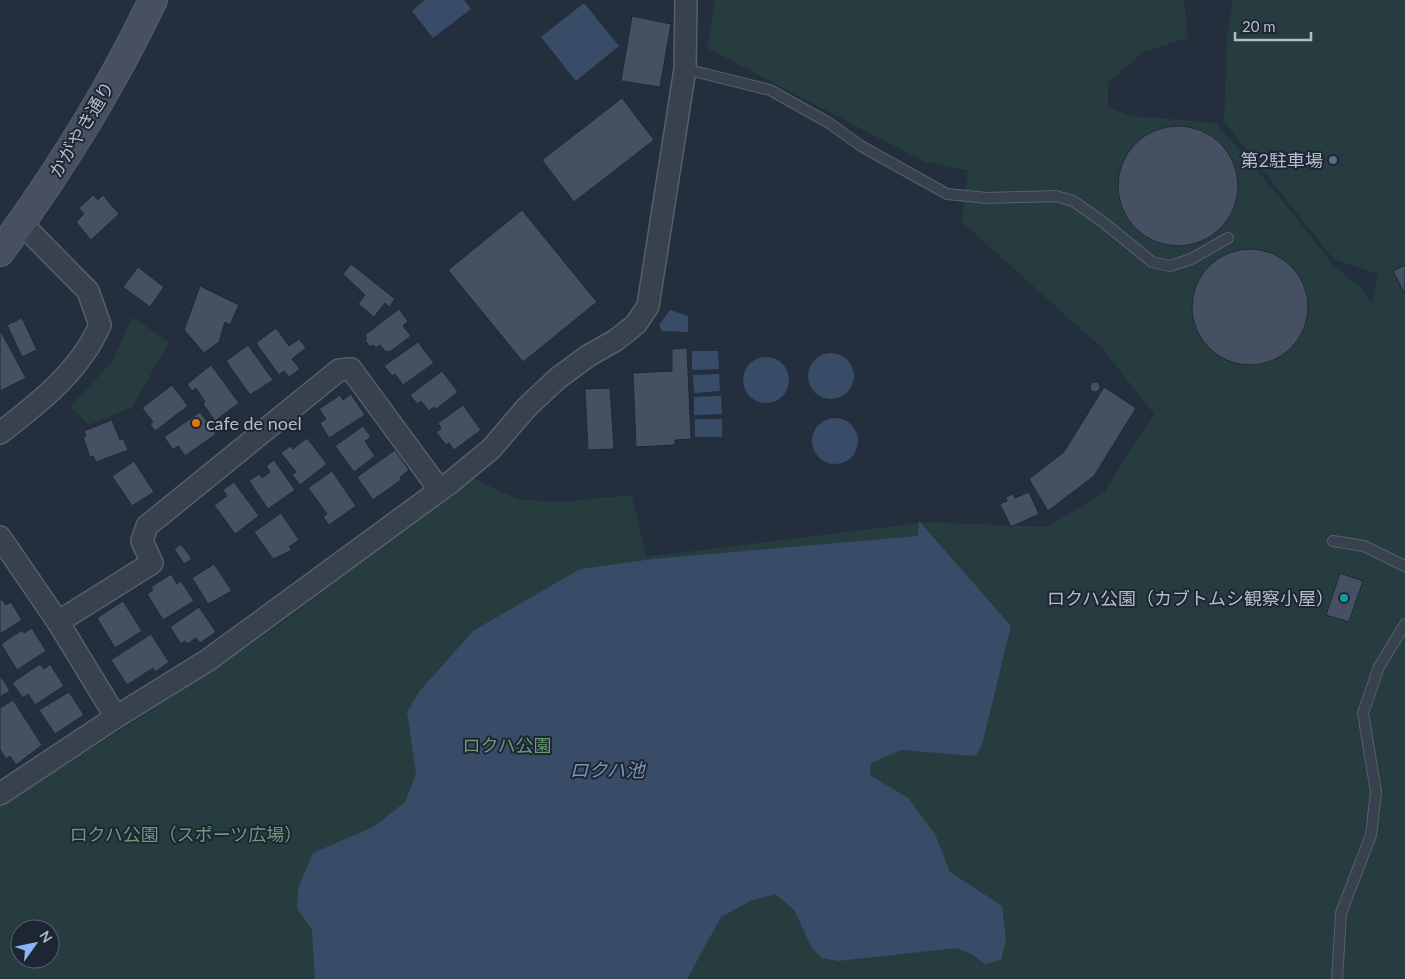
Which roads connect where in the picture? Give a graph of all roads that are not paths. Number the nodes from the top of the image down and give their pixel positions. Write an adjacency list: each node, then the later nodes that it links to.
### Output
1 (154, 0): 4 (street, かがやき通り)
2 (686, 0): 3 (street)
3 (685, 69): 5 (lane); 8 (street)
4 (21, 224): 6 (street, かがやき通り); 7 (street)
5 (1228, 238)
6 (0, 252)
7 (0, 433)
8 (439, 489): 12 (street); 14 (street)
9 (0, 537): 12 (street)
10 (1333, 541): 11 (lane)
11 (1405, 566)
12 (58, 622): 14 (street)
13 (1405, 624): 16 (lane)
14 (116, 717): 15 (street)
15 (0, 794)
16 (1337, 979)

